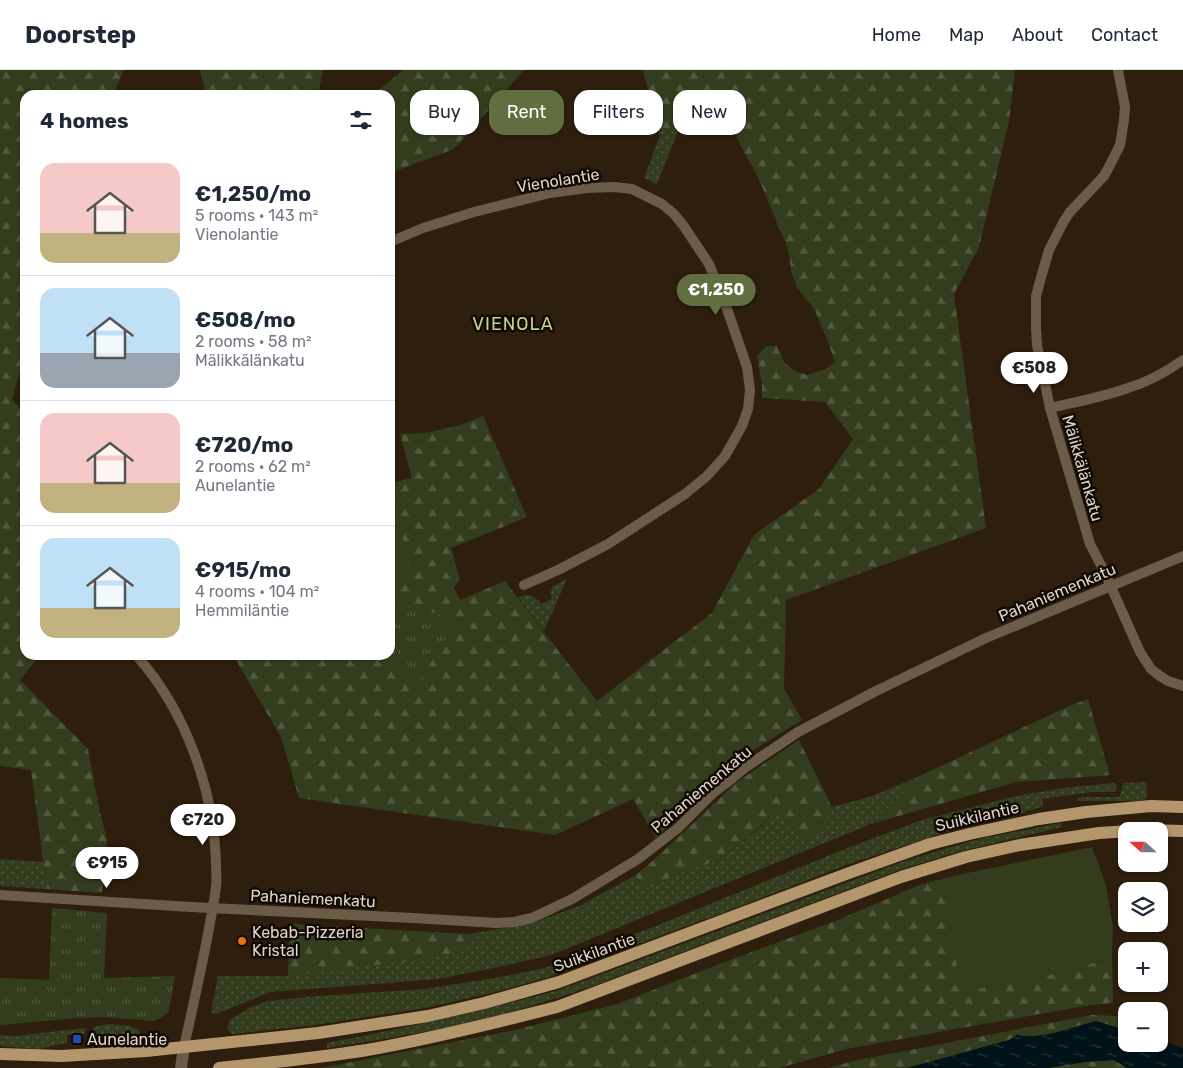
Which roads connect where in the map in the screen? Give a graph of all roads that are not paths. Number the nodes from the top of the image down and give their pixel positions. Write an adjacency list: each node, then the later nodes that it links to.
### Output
1 (1118, 70): 4 (street, Mälikkälänkatu)
2 (395, 240): 6 (street, Vienolantie)
3 (1183, 360): 4 (street)
4 (1050, 408): 7 (street, Mälikkälänkatu)
5 (1183, 556): 7 (street, Pahaniemenkatu)
6 (524, 585)
7 (1111, 586): 9 (street, Mälikkälänkatu); 13 (street, Pahaniemenkatu)
8 (140, 660): 13 (street)
9 (1183, 686)
10 (1183, 807): 14 (main road, Suikkilantie)
11 (1183, 831): 17 (main road)
12 (0, 895): 13 (street, Pahaniemenkatu)
13 (212, 908): 14 (street)
14 (184, 1047): 15 (main road, Suikkilantie); 16 (street)
15 (0, 1054)
16 (181, 1068)
17 (219, 1068)

